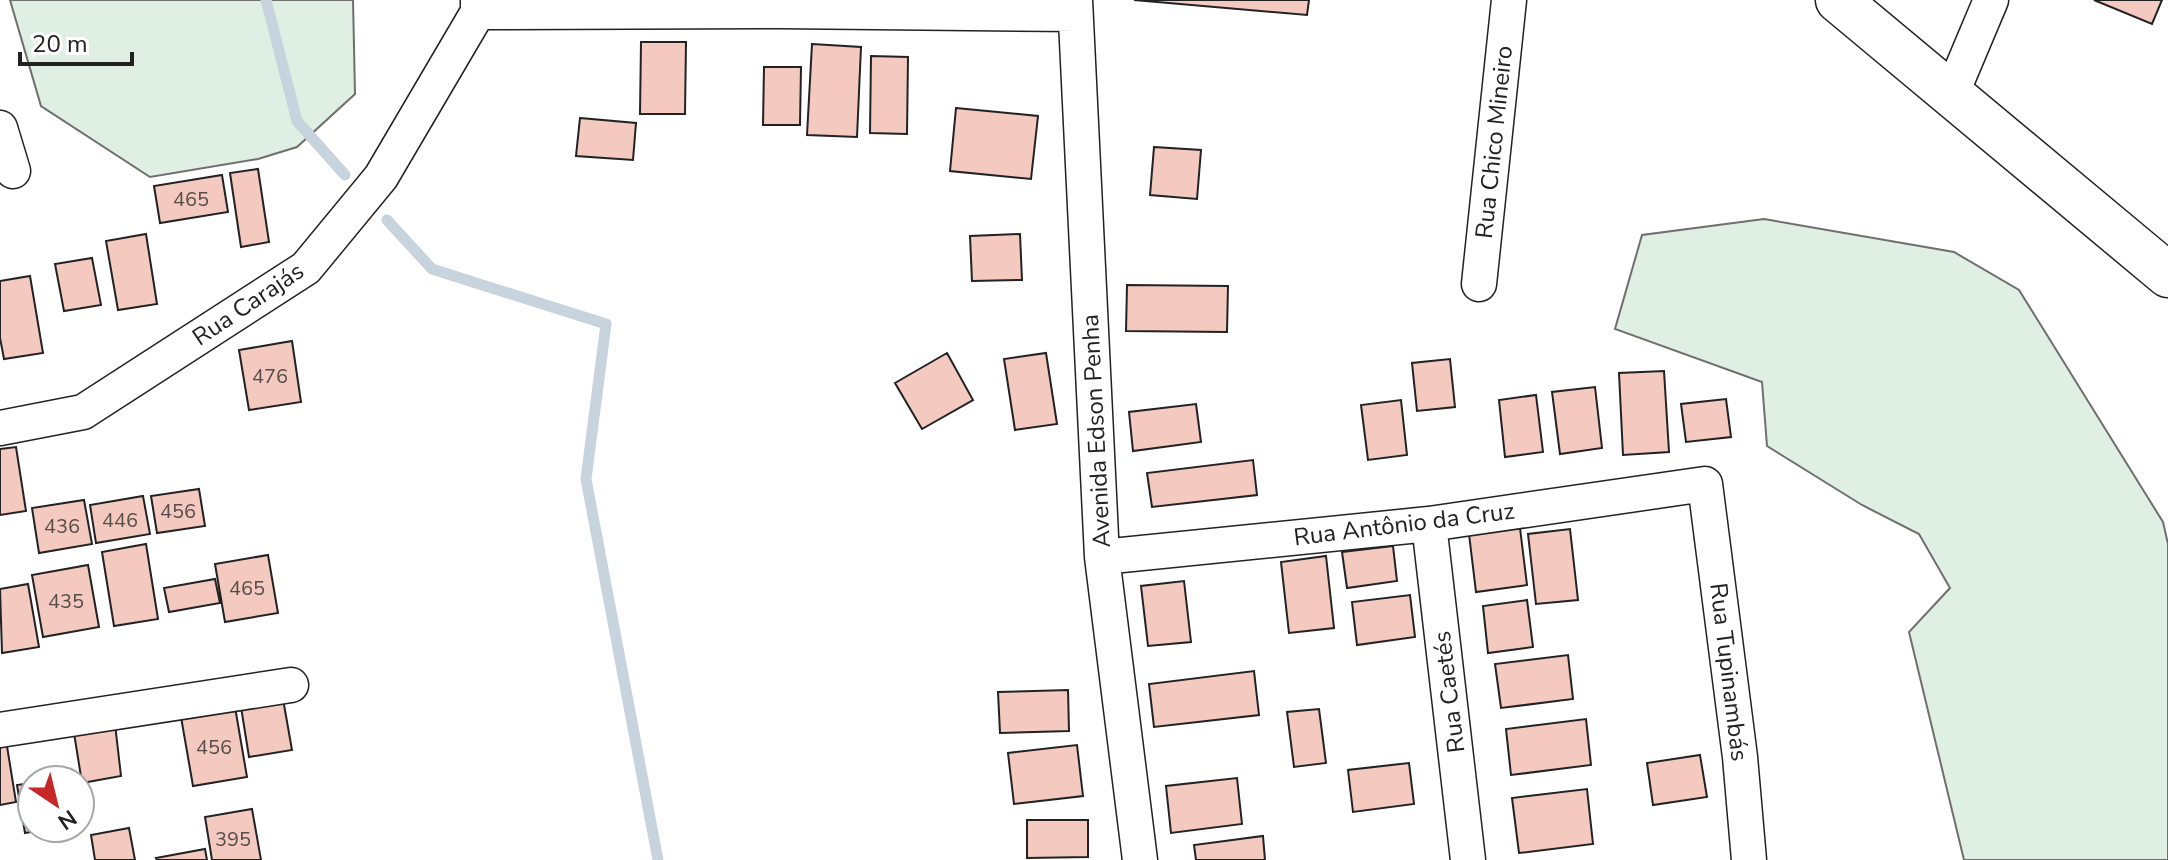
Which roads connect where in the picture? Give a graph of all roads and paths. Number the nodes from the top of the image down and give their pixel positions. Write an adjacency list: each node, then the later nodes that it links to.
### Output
1 (1509, 0): 11 (street, Rua Chico Mineiro)
2 (1838, 0): 7 (street)
3 (1991, 0): 7 (street)
4 (780, 5): 5 (street); 6 (street)
5 (478, 6): 12 (street, Rua Carajás)
6 (1075, 7): 15 (street, Avenida Edson Penha)
7 (1951, 95): 10 (street)
8 (0, 128): 9 (street)
9 (13, 171)
10 (2168, 275)
11 (1479, 284)
12 (0, 428)
13 (1705, 484): 14 (street, Rua Antônio da Cruz); 20 (street, Rua Tupinambás)
14 (1429, 524): 15 (street, Rua Antônio da Cruz); 19 (street, Rua Caetés)
15 (1102, 557): 18 (street, Avenida Edson Penha)
16 (291, 685): 17 (street)
17 (0, 730)
18 (1140, 860)
19 (1468, 860)
20 (1749, 860)

